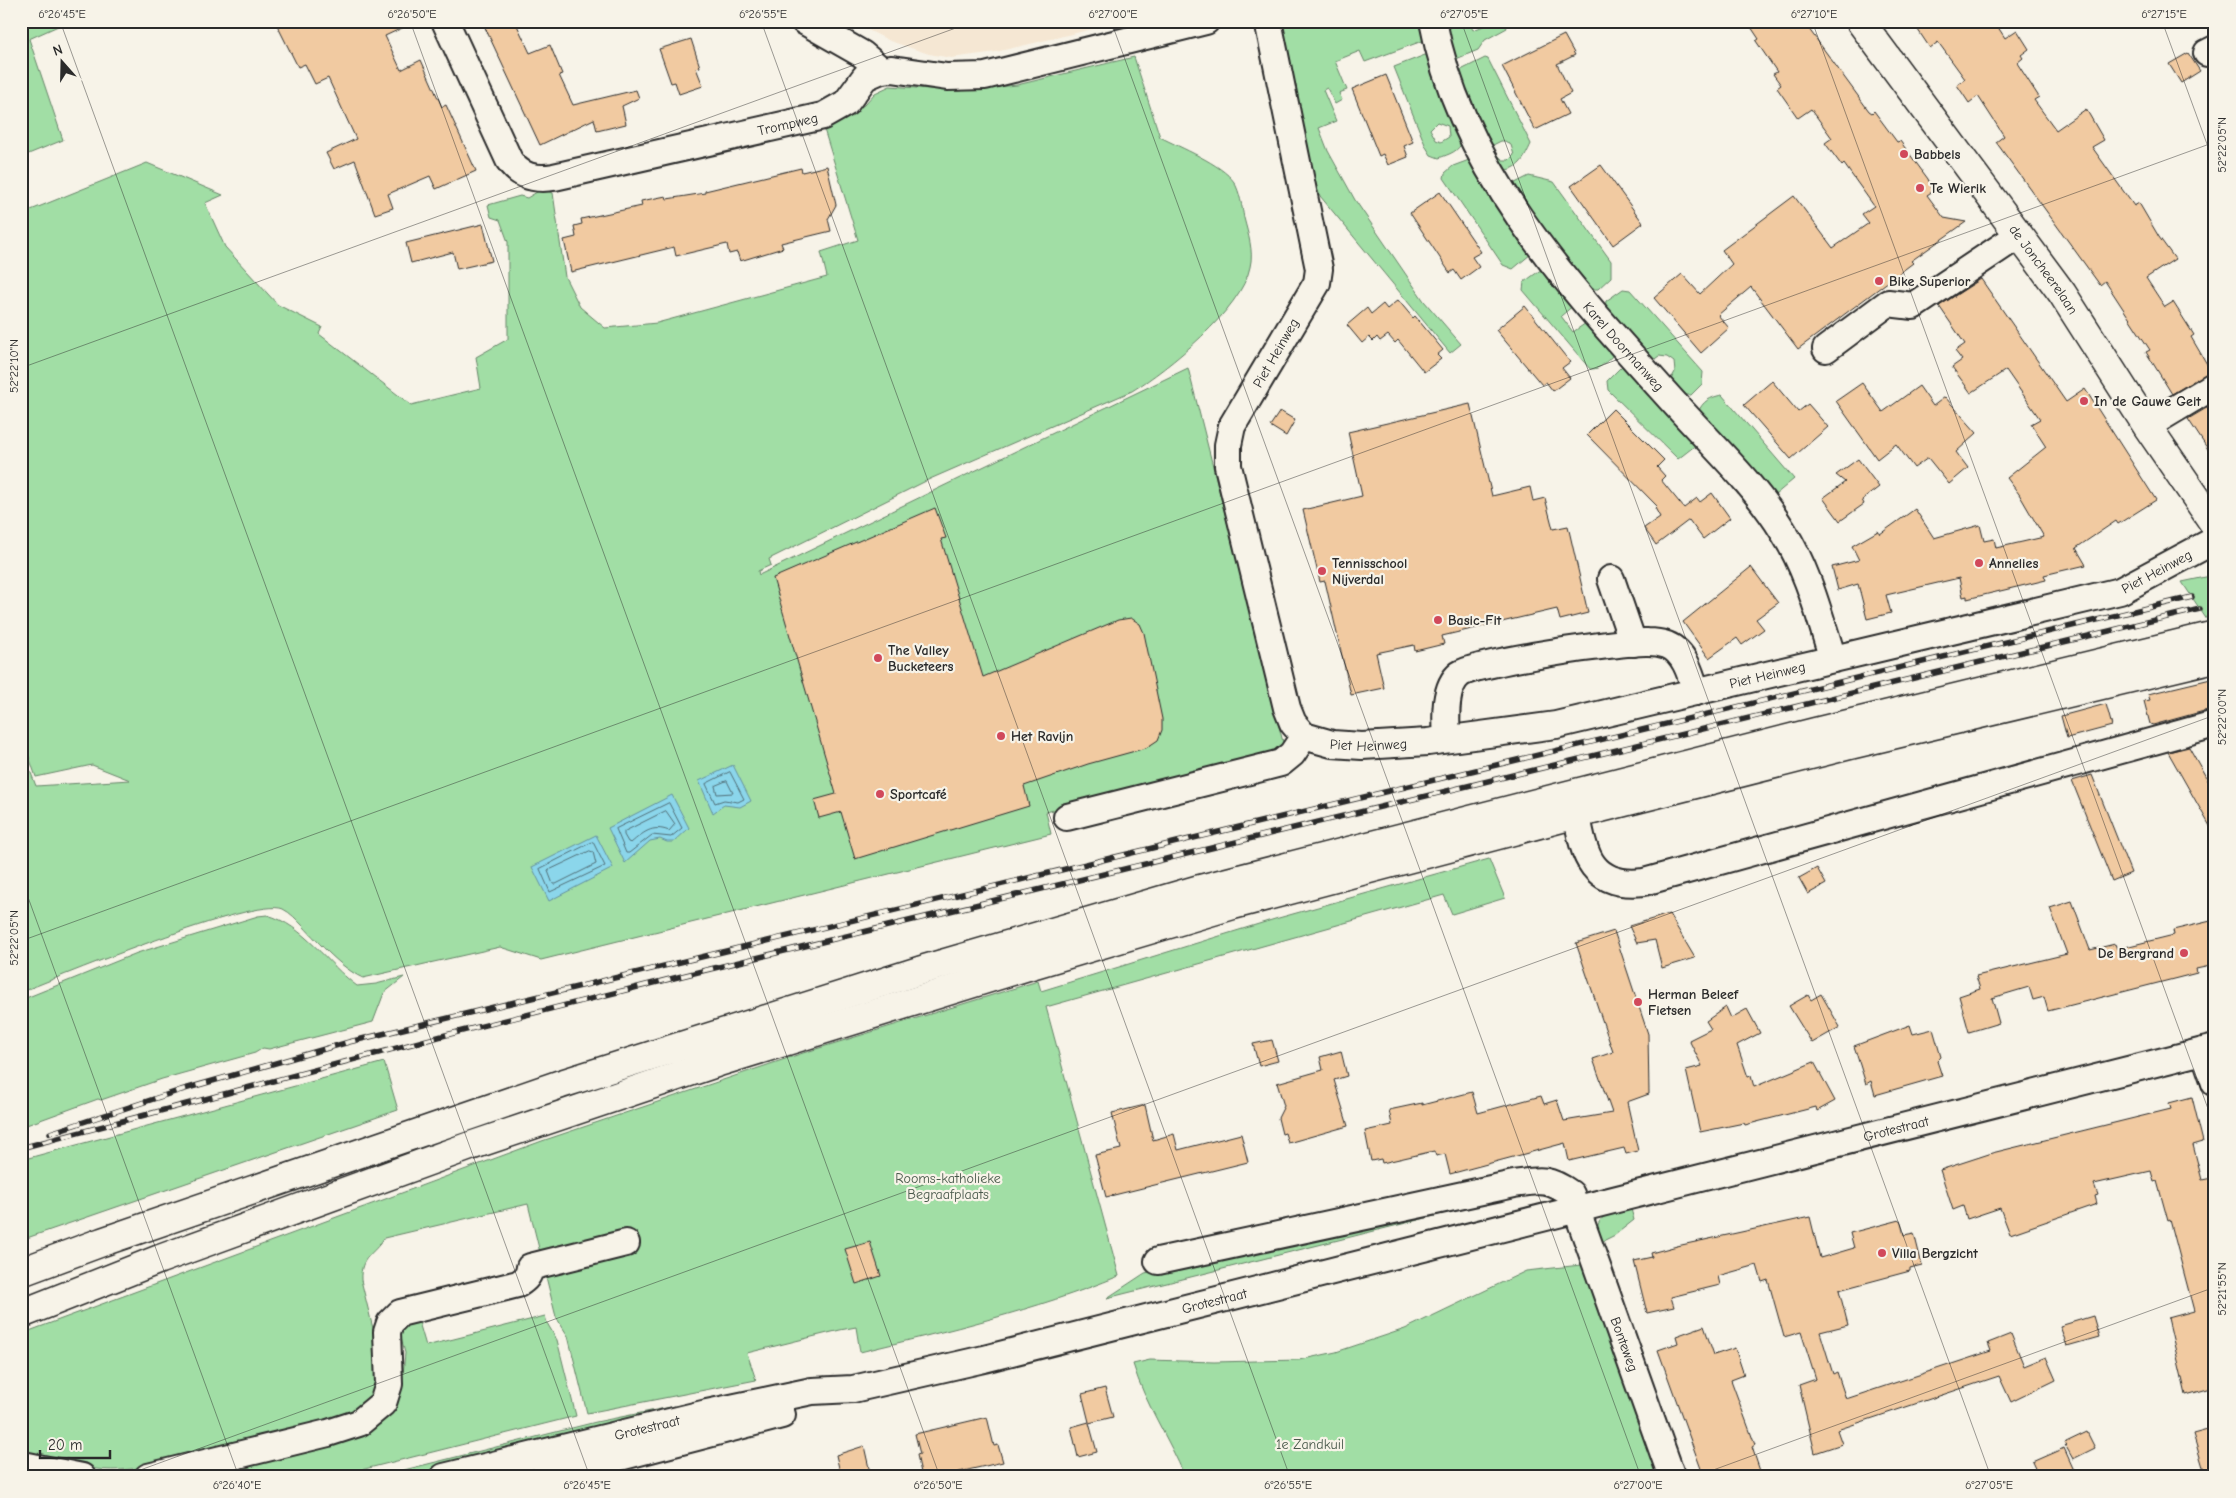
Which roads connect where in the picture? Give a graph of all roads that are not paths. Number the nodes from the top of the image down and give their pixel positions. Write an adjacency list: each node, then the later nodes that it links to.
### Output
1 (445, 21): 7 (street, Trompweg)
2 (804, 21): 7 (street)
3 (1206, 21): 7 (street)
4 (1268, 21): 21 (street, Piet Heinweg)
5 (1433, 21): 18 (street, Karel Doormanweg)
6 (1860, 21): 8 (main road, de Joncheerelaan)
7 (881, 70)
8 (2019, 234): 9 (street); 11 (main road, de Joncheerelaan)
9 (1826, 349)
10 (2215, 385): 11 (street)
11 (2156, 421): 12 (main road, de Joncheerelaan)
12 (2215, 525)
13 (2215, 540): 18 (street, Piet Heinweg)
14 (1611, 579): 16 (street)
15 (2215, 635): 30 (main road)
16 (1633, 643): 19 (street); 22 (street)
17 (2215, 658): 23 (main road)
18 (1833, 659): 19 (street, Piet Heinweg)
19 (1696, 692): 22 (street, Piet Heinweg)
20 (2215, 724): 23 (street)
21 (1304, 736): 22 (street, Piet Heinweg); 24 (street)
22 (1446, 740)
23 (1577, 814): 31 (main road)
24 (1067, 816)
25 (2210, 1049): 26 (street); 27 (street, Grotestraat)
26 (2215, 1083)
27 (1577, 1210): 29 (street); 32 (street, Grotestraat); 38 (street, Bonteweg)
28 (626, 1243): 35 (street)
29 (1158, 1261)
30 (21, 1272)
31 (21, 1314)
32 (853, 1389): 36 (street, Grotestraat); 37 (street, Grotestraat)
33 (21, 1466): 34 (street)
34 (82, 1477)
35 (148, 1477)
36 (444, 1477)
37 (543, 1477)
38 (1672, 1477)

